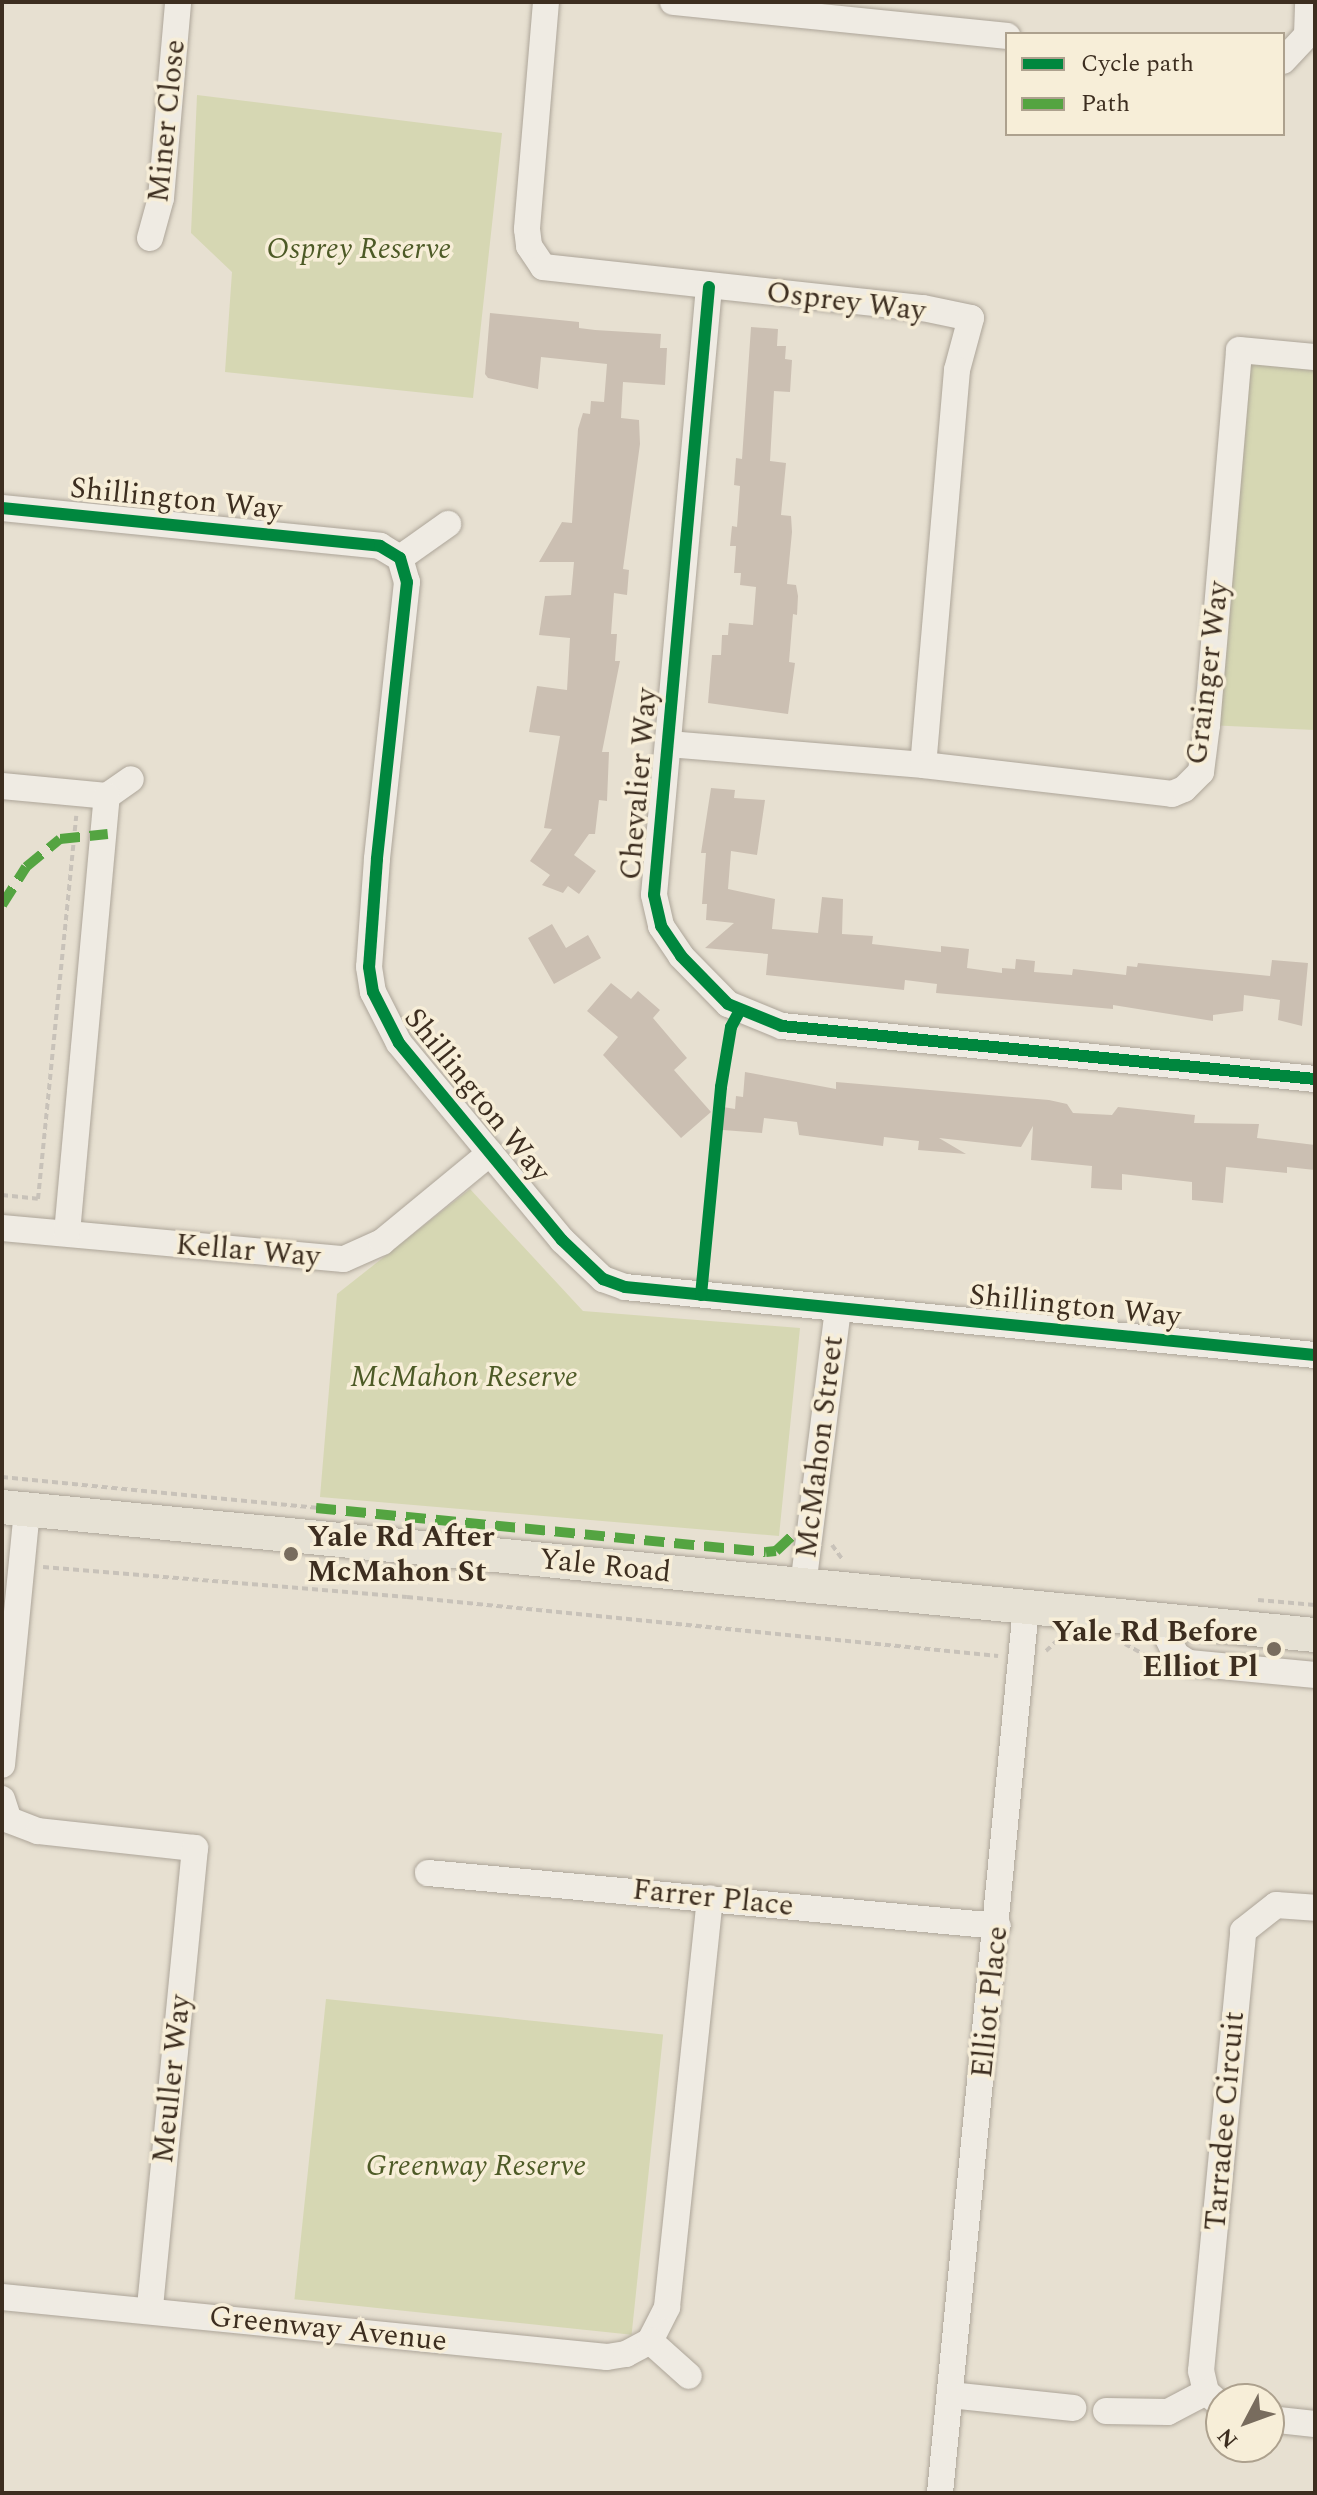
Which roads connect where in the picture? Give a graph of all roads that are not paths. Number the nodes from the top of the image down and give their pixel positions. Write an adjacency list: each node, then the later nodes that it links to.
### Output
1 (178, 2): 8 (street, Miner Close)
2 (546, 2): 9 (street, Osprey Way)
3 (673, 2): 5 (street)
4 (1308, 2): 7 (street)
5 (732, 5): 6 (street)
6 (1005, 36)
7 (1285, 59)
8 (150, 238)
9 (709, 287): 14 (street, Chevalier Way); 15 (street, Osprey Way)
10 (1315, 357): 15 (street, Grainger Way)
11 (2, 508): 13 (street, Shillington Way)
12 (448, 524): 13 (street)
13 (400, 558): 20 (street, Shillington Way)
14 (669, 744): 15 (street, Grainger Way); 19 (street, Chevalier Way)
15 (923, 765)
16 (131, 779): 18 (street)
17 (2, 786): 18 (street)
18 (107, 796): 22 (street)
19 (1315, 1079)
20 (490, 1153): 22 (street, Kellar Way); 23 (street, Shillington Way)
21 (2, 1228): 22 (street, Kellar Way)
22 (67, 1233)
23 (838, 1309): 24 (street, Shillington Way); 26 (street, McMahon Street)
24 (1315, 1355)
25 (14, 1508): 26 (main road, Yale Road); 31 (street)
26 (803, 1586): 27 (main road, Yale Road)
27 (1026, 1608): 28 (main road, Yale Road); 36 (street, Elliot Place)
28 (1160, 1622): 29 (main road, Yale Road); 30 (street)
29 (1315, 1635)
30 (1315, 1675)
31 (2, 1765)
32 (2, 1799): 38 (street, Meuller Way)
33 (428, 1873): 34 (street, Farrer Place)
34 (710, 1898): 36 (street, Farrer Place); 39 (street)
35 (1315, 1908): 41 (street, Tarradee Circuit)
36 (998, 1926): 42 (street, Elliot Place)
37 (2, 2297): 38 (street, Greenway Avenue)
38 (150, 2311): 39 (street, Greenway Avenue)
39 (650, 2341): 40 (street)
40 (689, 2376)
41 (1207, 2383)
42 (950, 2395): 44 (street); 48 (street, Elliot Place)
43 (1205, 2401): 45 (street, Tarradee Circuit)
44 (1073, 2408)
45 (1106, 2411)
46 (1285, 2421): 47 (street)
47 (1315, 2424)
48 (940, 2493)

